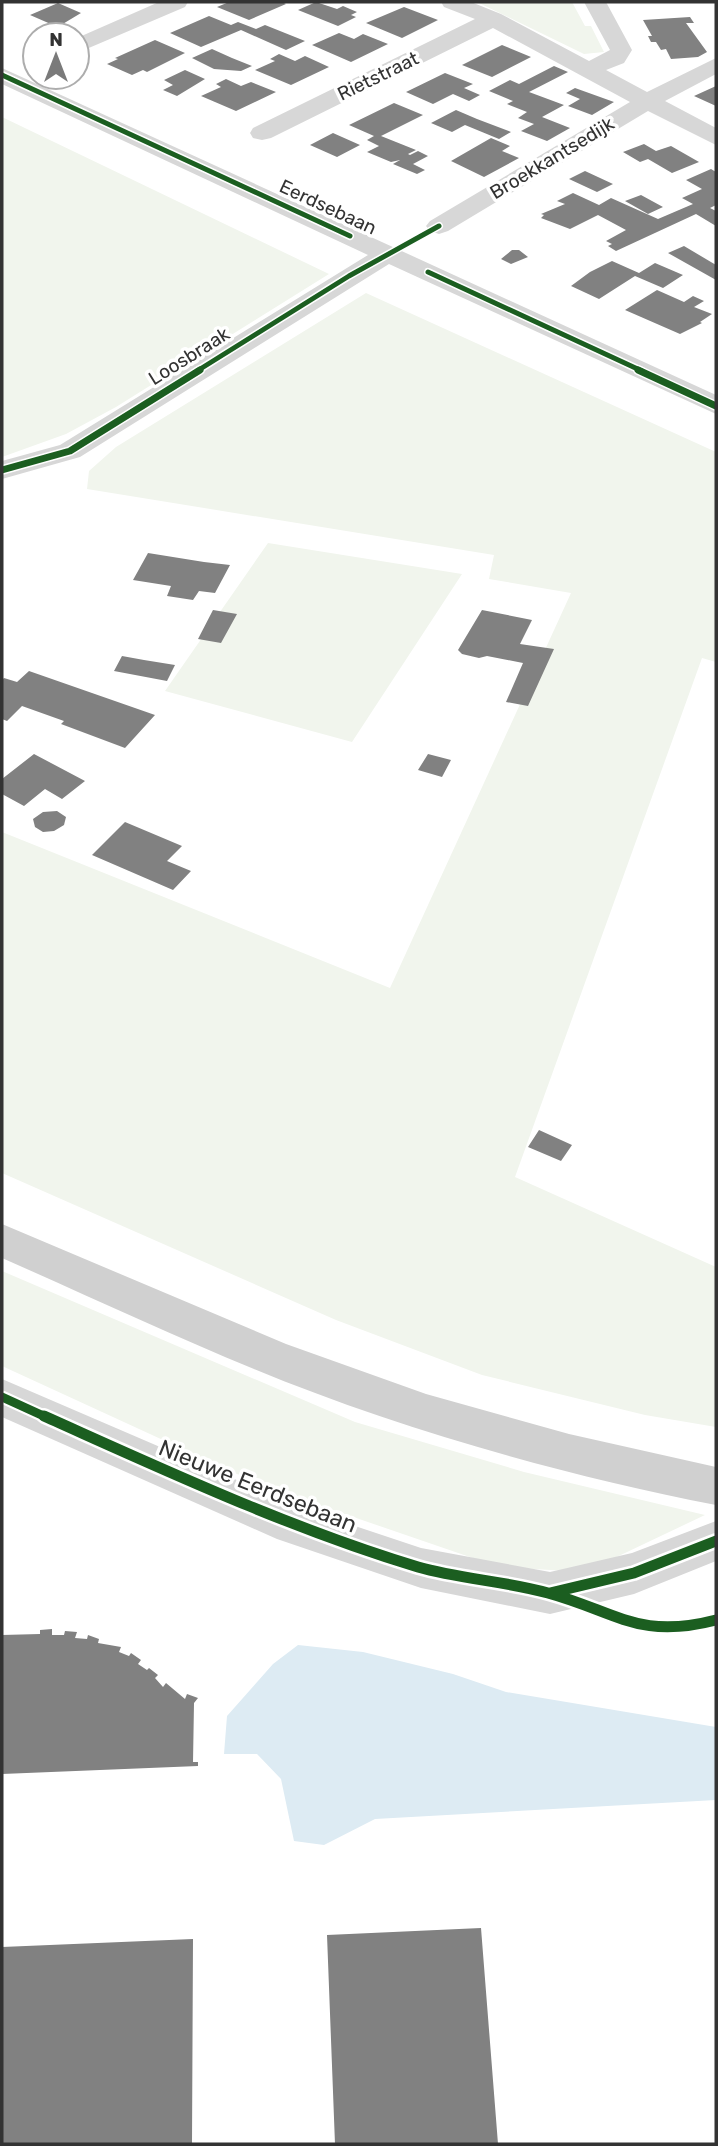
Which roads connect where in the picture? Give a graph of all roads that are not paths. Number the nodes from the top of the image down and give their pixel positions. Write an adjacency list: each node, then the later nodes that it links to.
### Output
1 (177, 2): 5 (street)
2 (452, 2): 4 (street)
3 (595, 2): 7 (street)
4 (493, 19): 7 (street); 10 (street, Rietstraat)
5 (91, 40)
6 (716, 65): 9 (street, Broekkantsedijk)
7 (589, 69): 9 (street)
8 (2, 75): 13 (street, Eerdsebaan)
9 (646, 102): 11 (street); 12 (street, Broekkantsedijk)
10 (262, 133)
11 (716, 138)
12 (439, 226)
13 (389, 254): 14 (street, Eerdsebaan); 15 (street, Loosbraak)
14 (716, 406)
15 (2, 470)
16 (2, 1240): 18 (main road)
17 (2, 1397): 19 (street, Nieuwe Eerdsebaan)
18 (716, 1486)
19 (716, 1541)

